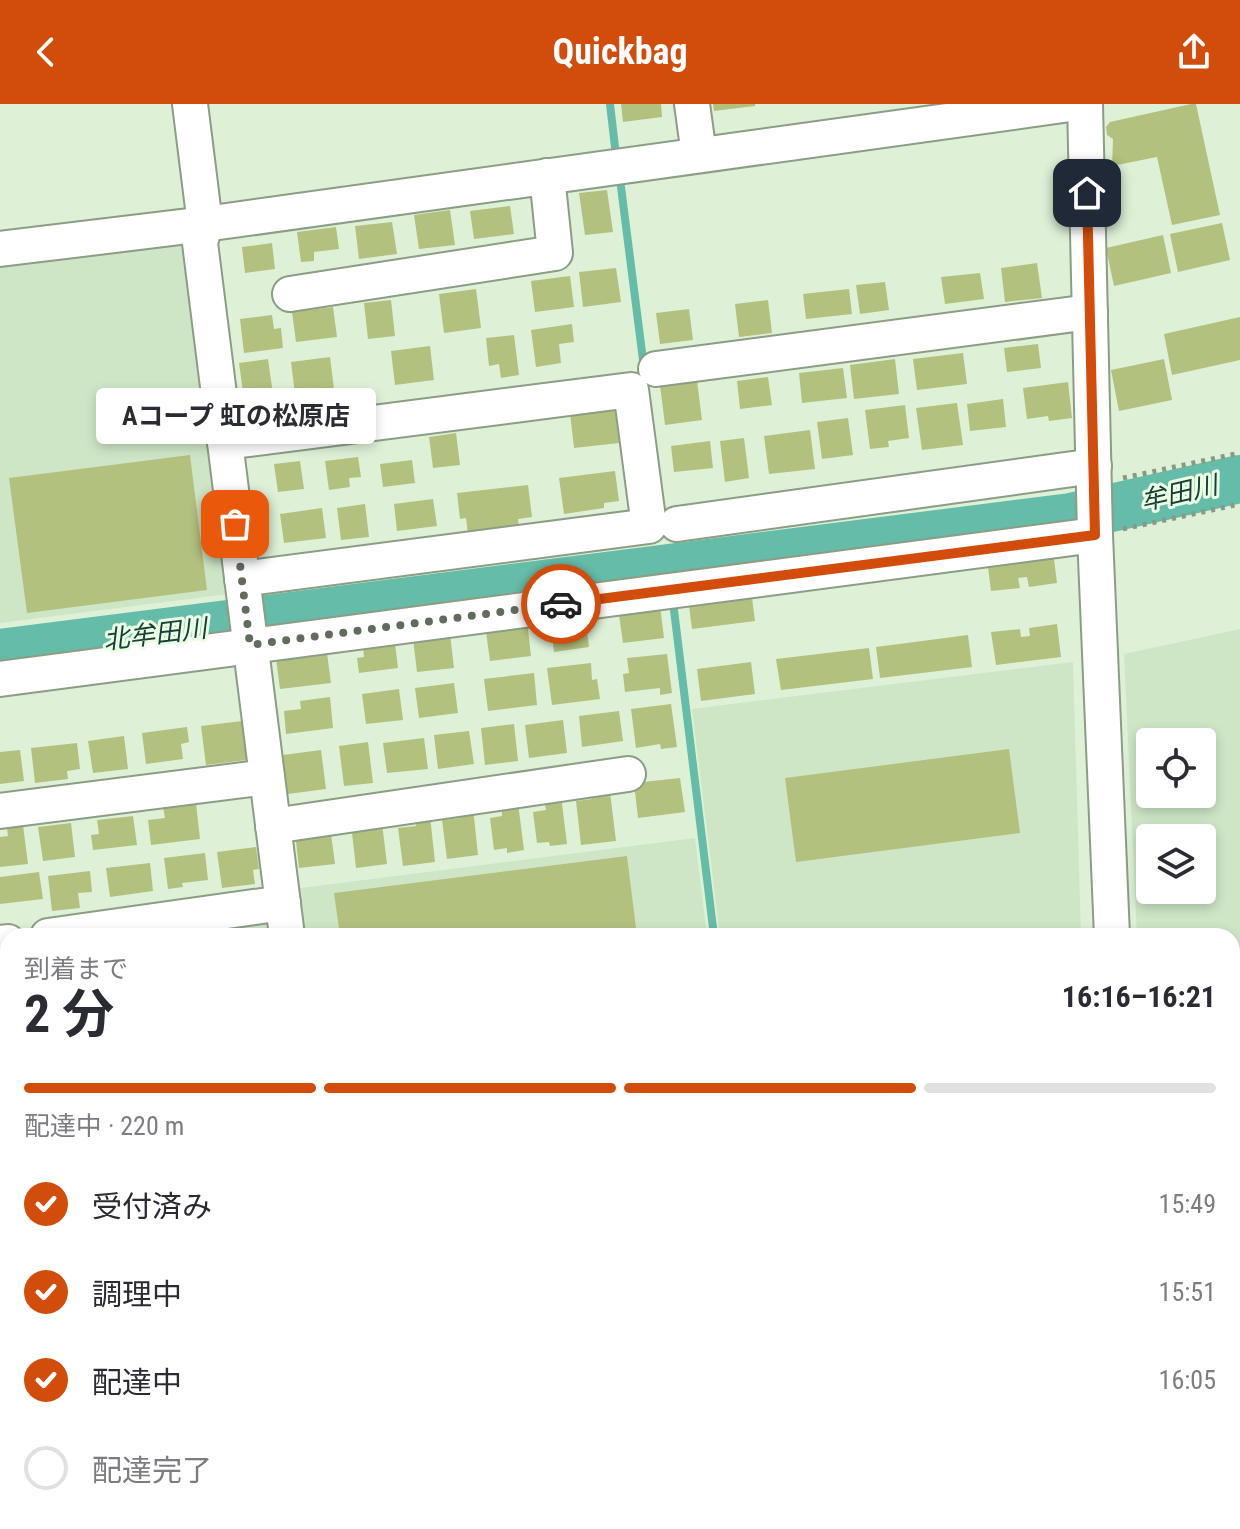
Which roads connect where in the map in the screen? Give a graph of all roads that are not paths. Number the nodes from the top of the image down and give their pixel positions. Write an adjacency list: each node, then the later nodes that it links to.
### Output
1 (190, 104): 7 (street)
2 (692, 104): 5 (street)
3 (1070, 104): 5 (street)
4 (1085, 104): 10 (street)
5 (699, 155): 6 (street)
6 (547, 176): 7 (street); 9 (street)
7 (205, 224): 8 (street); 12 (street)
8 (0, 249)
9 (290, 294)
10 (1090, 312): 11 (street); 13 (street)
11 (656, 369)
12 (225, 442): 16 (street); 16 (street)
13 (1094, 478): 14 (street); 15 (street)
14 (677, 524)
15 (1095, 532): 17 (street); 25 (street)
16 (244, 592): 17 (street)
17 (250, 644): 18 (street); 20 (street)
18 (0, 679)
19 (628, 774): 22 (street)
20 (267, 777): 21 (street); 22 (street)
21 (0, 811)
22 (273, 826): 23 (street)
23 (285, 920): 24 (street)
24 (166, 928)
25 (1112, 928)

